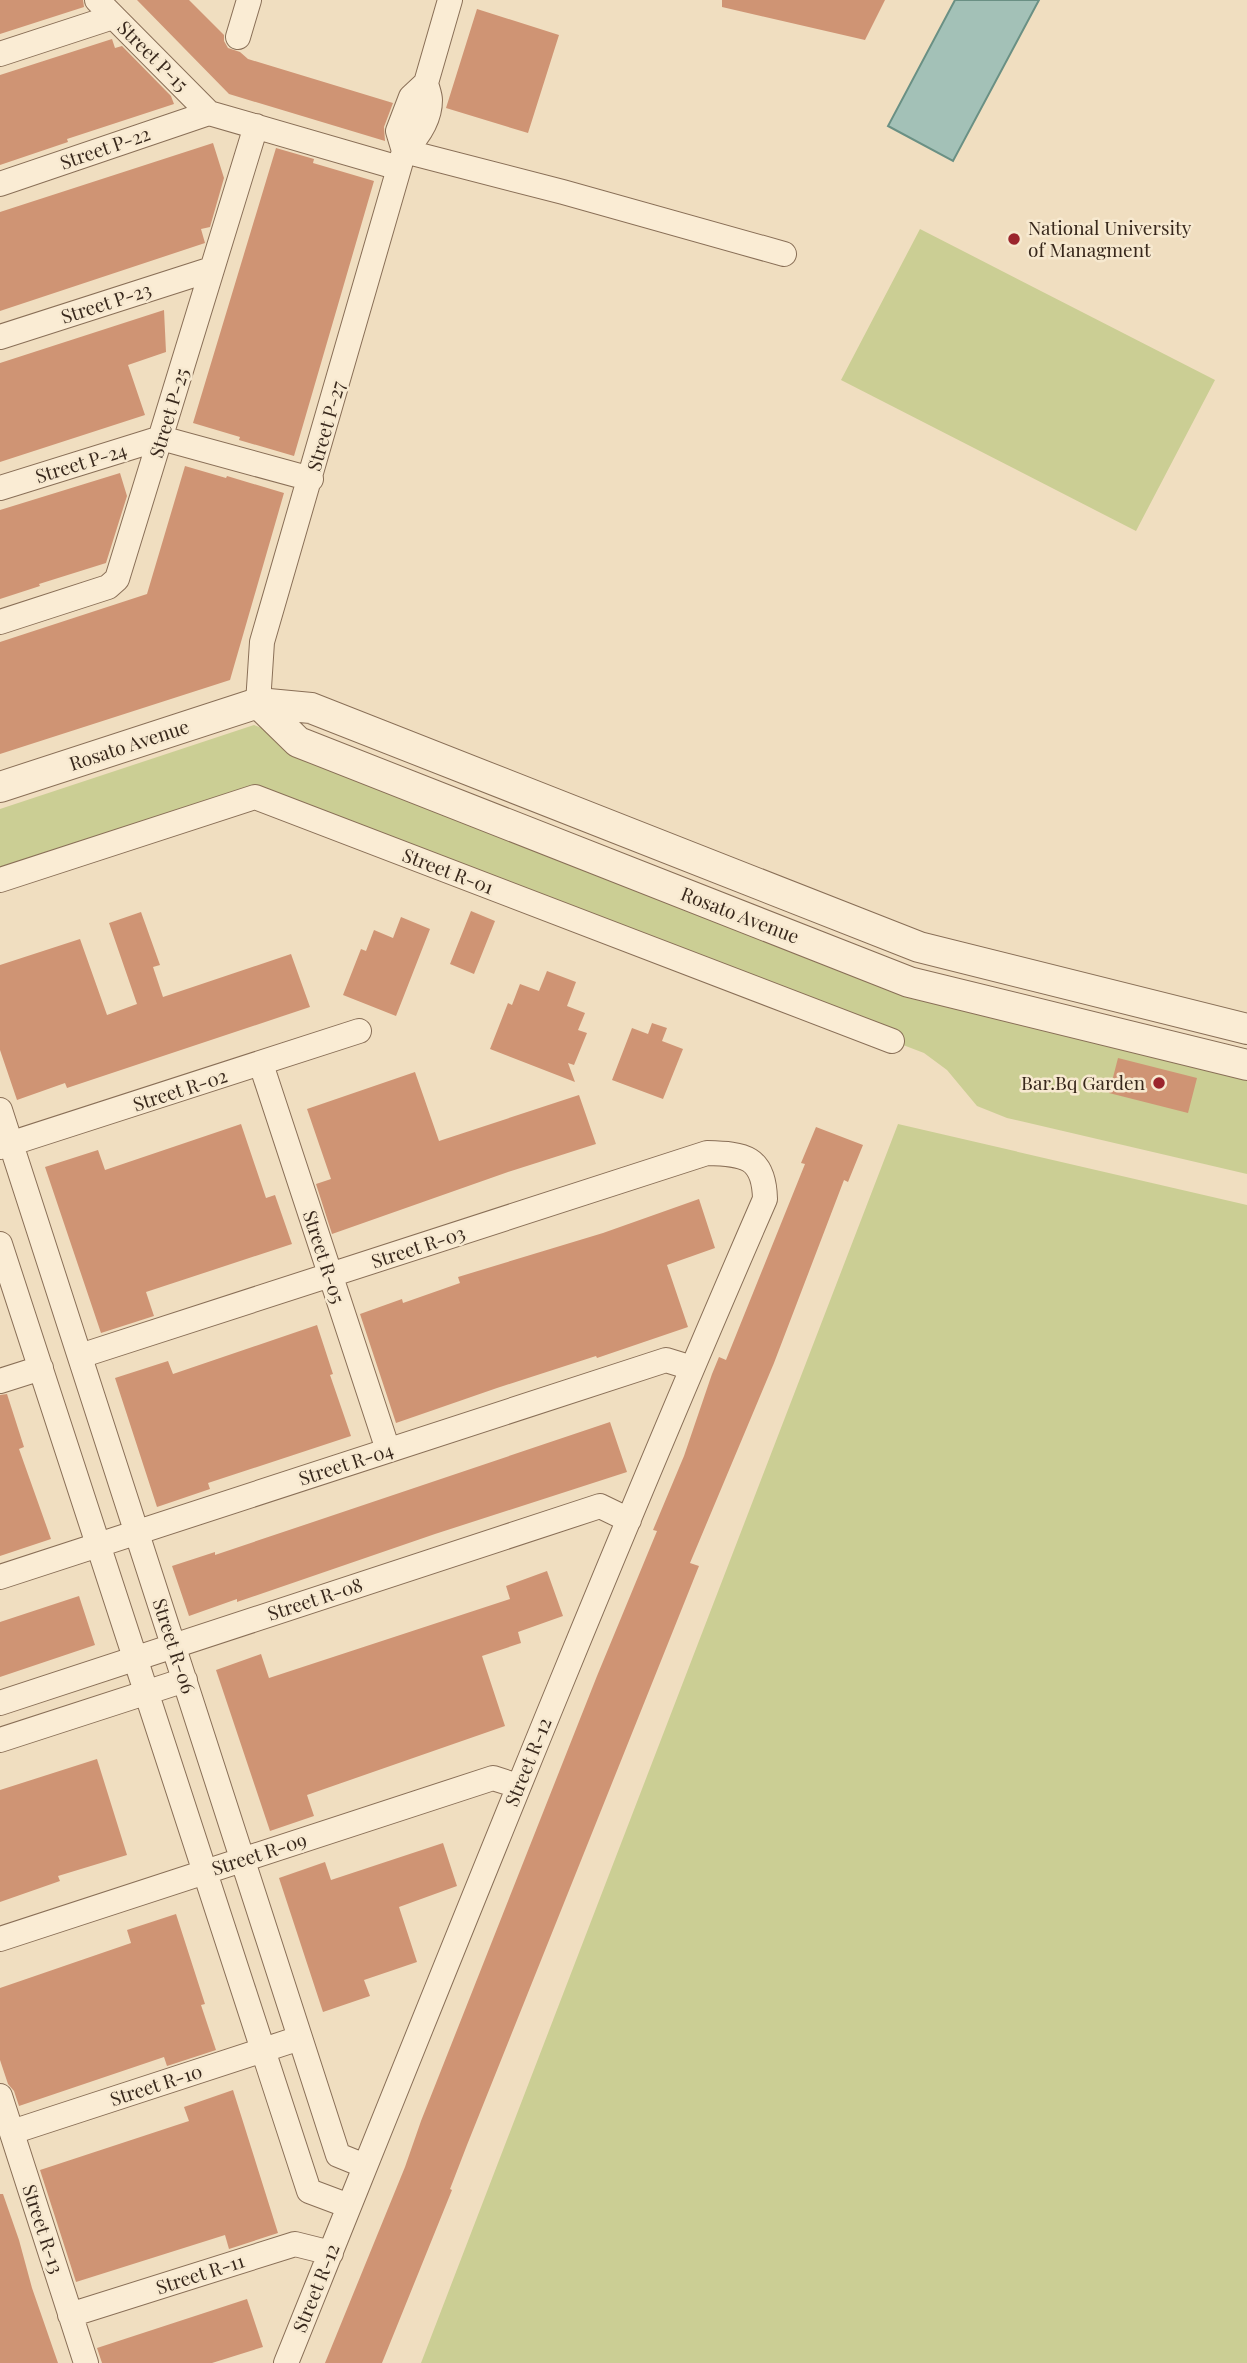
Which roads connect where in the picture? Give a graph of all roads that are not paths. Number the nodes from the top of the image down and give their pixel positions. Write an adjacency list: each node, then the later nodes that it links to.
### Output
1 (248, 0): 4 (street)
2 (450, 0): 8 (street, Street P-27)
3 (105, 8): 5 (street); 6 (street, Street P-15)
4 (238, 37)
5 (0, 54)
6 (209, 113): 7 (street); 9 (street, Street P-22)
7 (256, 126): 8 (street); 11 (street, Street P-25)
8 (402, 160): 10 (street); 14 (street, Street P-27)
9 (0, 184)
10 (784, 254)
11 (212, 268): 12 (street, Street P-23); 13 (street, Street P-25)
12 (0, 337)
13 (161, 438): 14 (street); 15 (street, Street P-24); 16 (street, Street P-25)
14 (311, 479): 17 (street, Street P-27)
15 (0, 488)
16 (0, 622)
17 (258, 703): 18 (street, Rosato Avenue); 20 (street, Rosato Avenue); 24 (street, Rosato Avenue)
18 (0, 787)
19 (0, 880): 22 (street, Street R-01)
20 (1247, 1029)
21 (359, 1031): 23 (street, Street R-02)
22 (891, 1041)
23 (261, 1064): 26 (street, Street R-02); 29 (street, Street R-05)
24 (1247, 1065)
25 (0, 1110): 26 (street, Street R-06)
26 (6, 1146): 30 (street, Street R-06)
27 (757, 1165): 29 (street, Street R-03); 32 (street, Street R-12)
28 (0, 1244): 31 (street)
29 (330, 1275): 30 (street, Street R-03); 34 (street, Street R-05)
30 (80, 1356): 36 (street, Street R-06)
31 (41, 1368): 33 (street); 37 (street)
32 (692, 1368): 34 (street, Street R-04); 35 (street, Street R-12)
33 (0, 1381)
34 (388, 1450): 36 (street, Street R-04)
35 (629, 1520): 39 (street, Street R-08); 45 (street, Street R-12)
36 (137, 1532): 37 (street, Street R-04); 39 (street, Street R-06)
37 (98, 1545): 38 (street, Street R-04); 40 (street)
38 (0, 1577)
39 (173, 1646): 40 (street, Street R-08); 41 (street, Street R-06)
40 (134, 1659): 42 (street); 43 (street, Street R-08)
41 (184, 1680): 42 (street); 46 (street, Street R-06)
42 (146, 1693): 44 (street); 47 (street)
43 (0, 1703)
44 (0, 1740)
45 (518, 1786): 46 (street, Street R-09); 53 (street, Street R-12)
46 (242, 1860): 47 (street, Street R-09); 49 (street, Street R-06)
47 (205, 1872): 48 (street, Street R-09); 50 (street)
48 (0, 1939)
49 (300, 2038): 50 (street, Street R-10); 53 (street, Street R-06)
50 (263, 2050): 52 (street, Street R-10); 54 (street)
51 (0, 2095): 52 (street, Street R-13)
52 (12, 2132): 56 (street, Street R-13)
53 (365, 2166): 54 (street, Street R-12)
54 (349, 2206): 55 (street, Street R-12)
55 (331, 2253): 56 (street, Street R-11); 58 (street, Street R-12)
56 (70, 2315): 57 (street, Street R-13)
57 (86, 2363)
58 (286, 2363)

